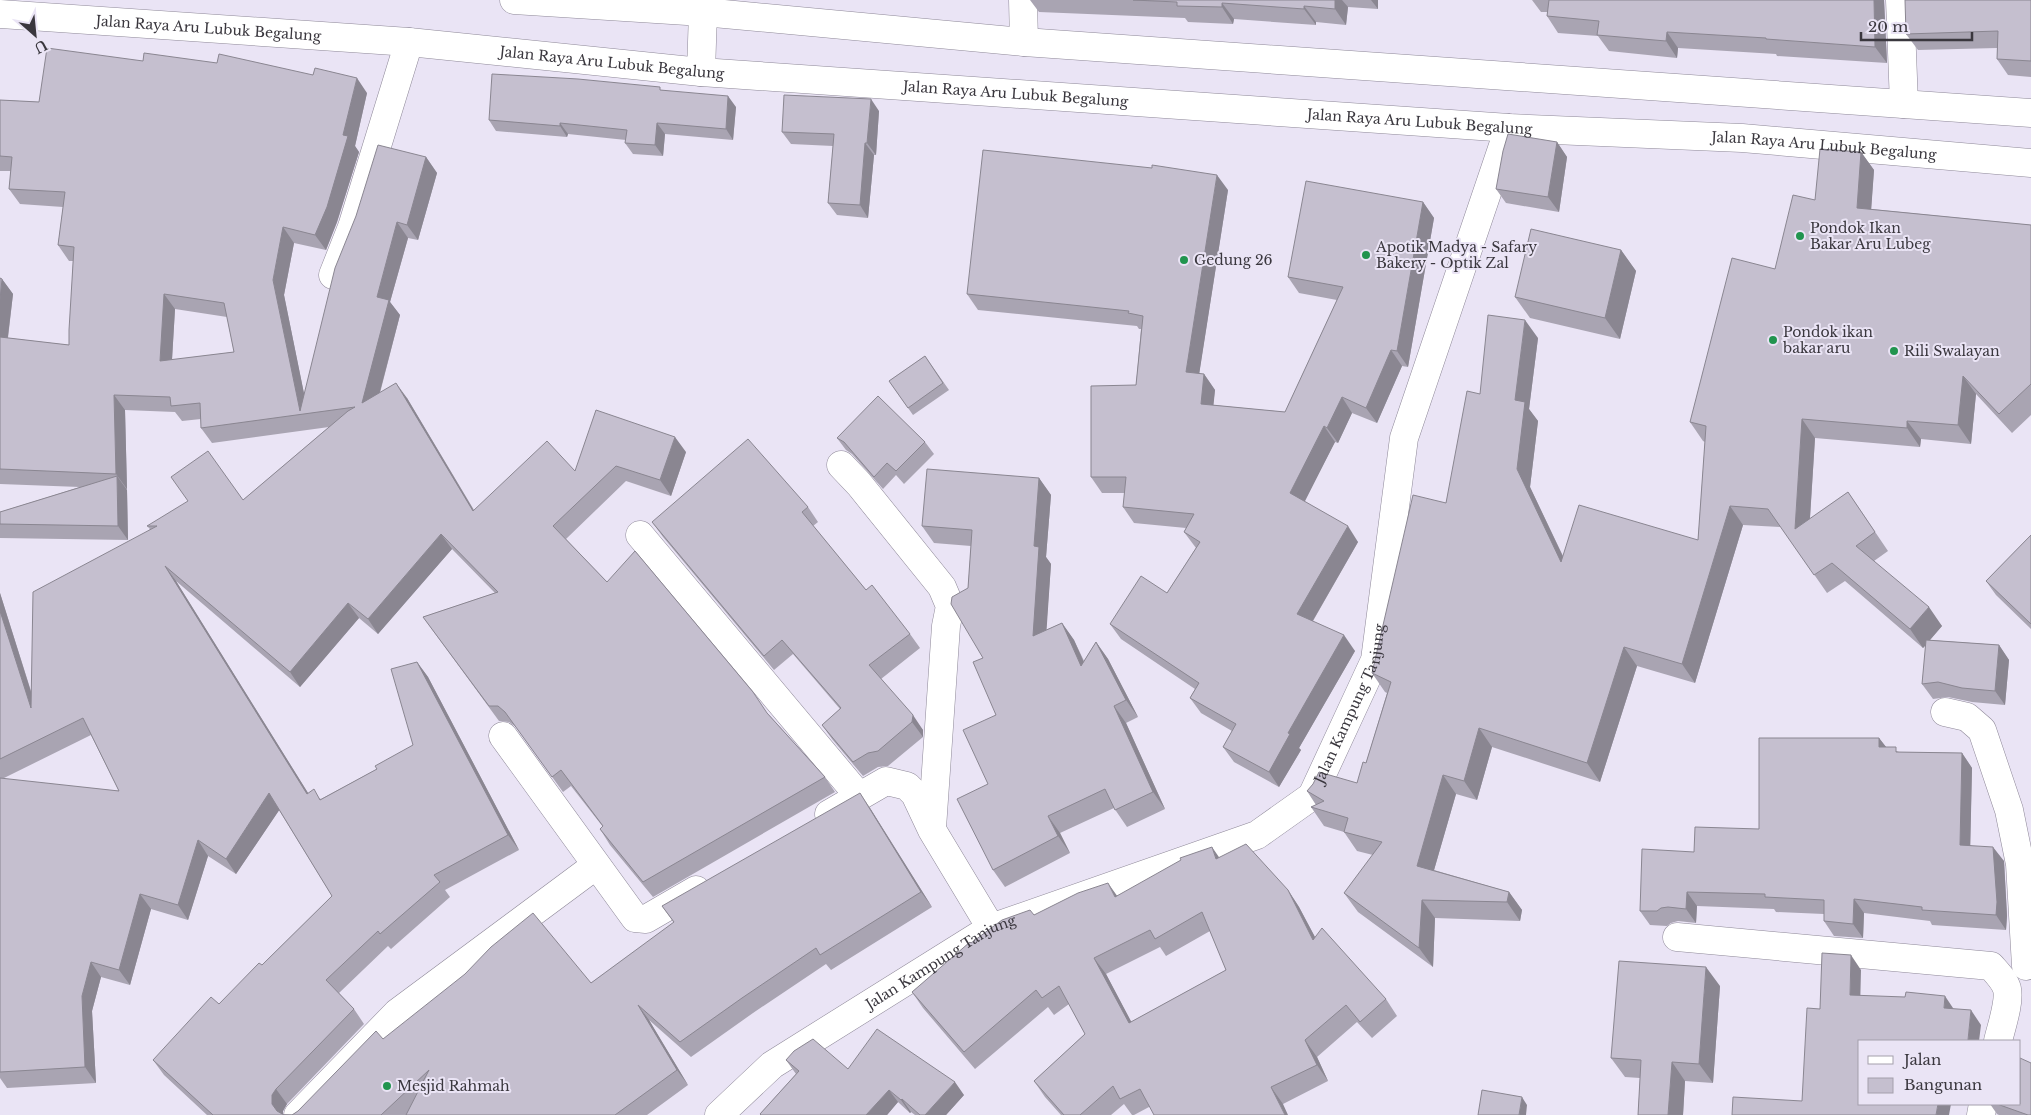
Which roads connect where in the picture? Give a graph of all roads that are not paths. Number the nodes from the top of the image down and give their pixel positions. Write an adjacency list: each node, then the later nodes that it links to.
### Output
1 (514, 0): 4 (street)
2 (1023, 0): 7 (street)
3 (1900, 0): 9 (street)
4 (703, 12): 7 (street); 8 (street)
5 (0, 14): 6 (street, Jalan Raya Aru Lubuk Begalung)
6 (409, 42): 8 (street, Jalan Raya Aru Lubuk Begalung); 13 (street)
7 (1024, 42): 9 (street)
8 (701, 72): 11 (street, Jalan Raya Aru Lubuk Begalung)
9 (1904, 104): 10 (street)
10 (2031, 113)
11 (1509, 128): 12 (street, Jalan Raya Aru Lubuk Begalung); 23 (street, Jalan Kampung Tanjung)
12 (2031, 162)
13 (333, 275)
14 (841, 465): 20 (street)
15 (640, 535): 18 (street)
16 (1945, 712): 26 (street)
17 (503, 736): 21 (street)
18 (859, 796): 19 (street); 20 (street)
19 (808, 826)
20 (932, 830): 23 (street)
21 (595, 866): 22 (street); 29 (street)
22 (714, 880)
23 (991, 928): 28 (street, Jalan Kampung Tanjung)
24 (1678, 937): 25 (street)
25 (1991, 966): 26 (street); 27 (street)
26 (2028, 967)
27 (1998, 1040)
28 (721, 1114)
29 (298, 1115)

